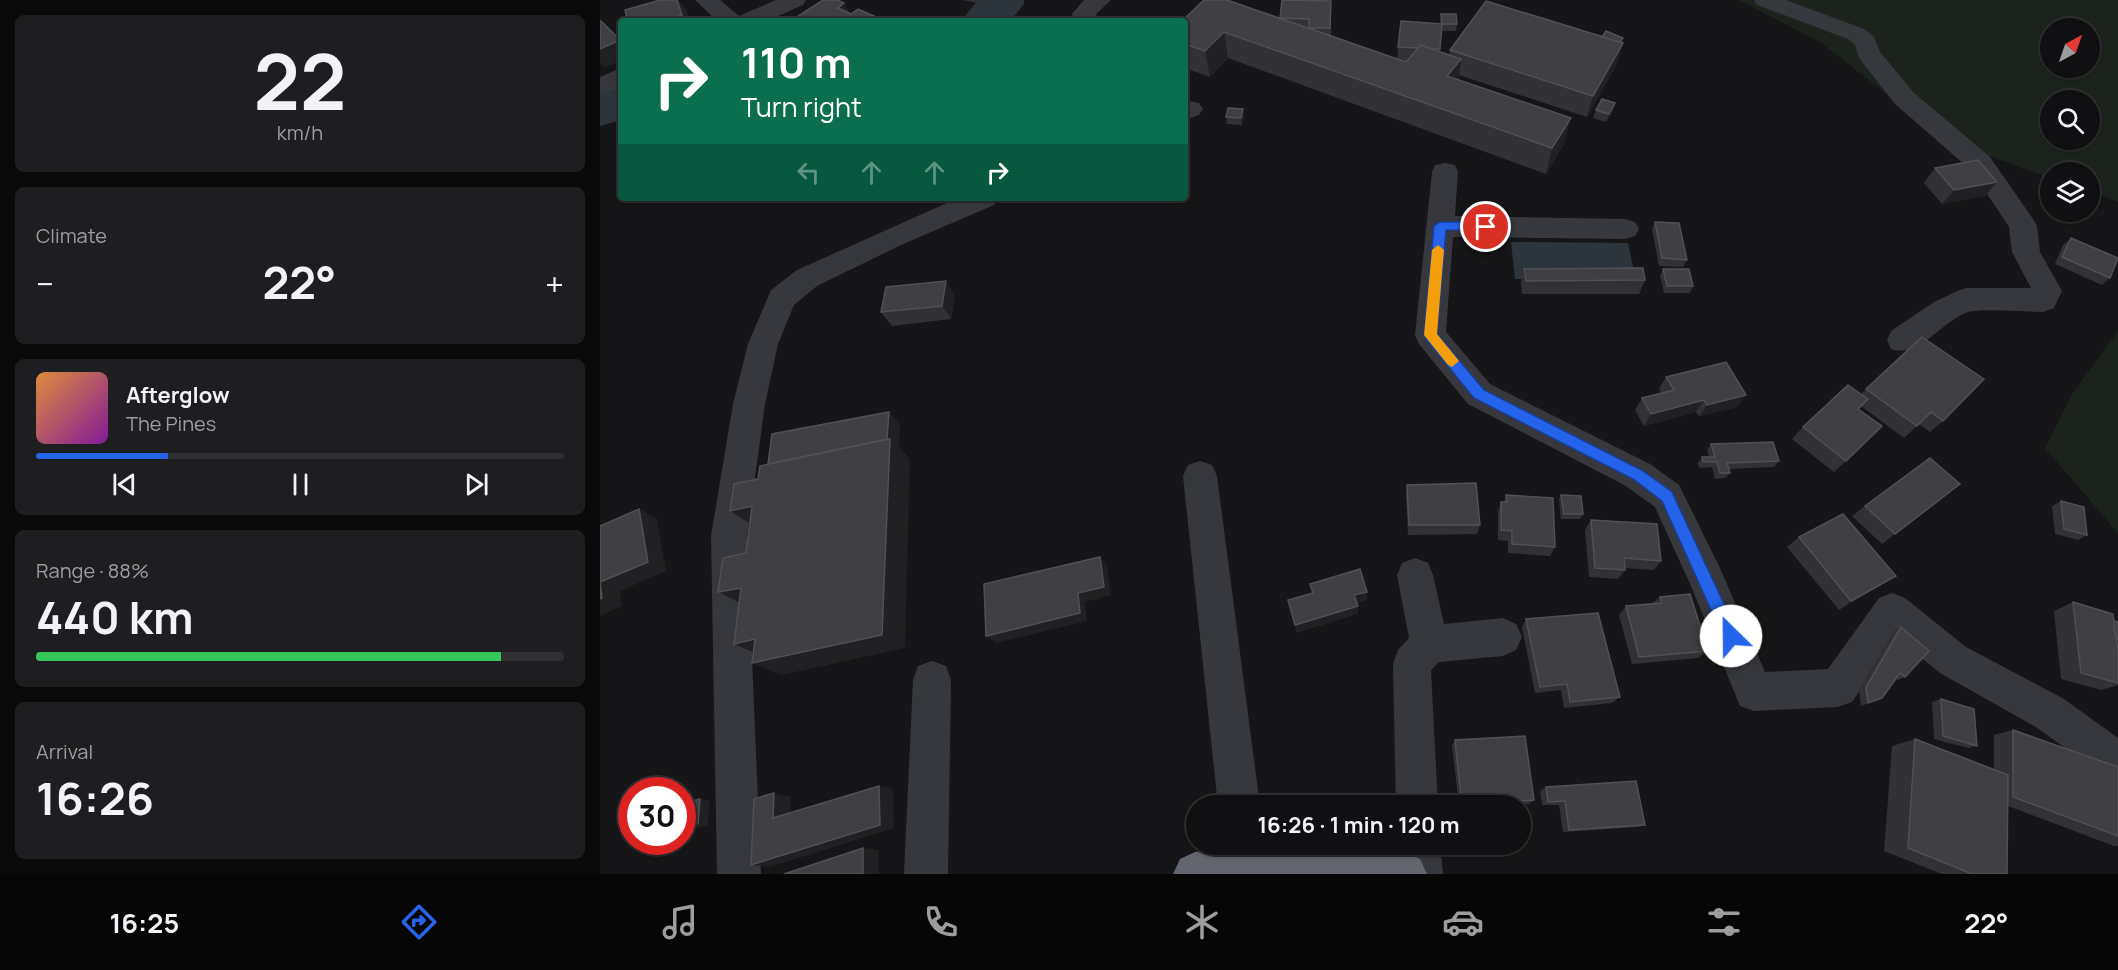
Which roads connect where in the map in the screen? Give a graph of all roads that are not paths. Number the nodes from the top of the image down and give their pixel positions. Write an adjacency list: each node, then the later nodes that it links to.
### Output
1 (706, 0): 5 (street)
2 (795, 0): 6 (street)
3 (1100, 0): 7 (street)
4 (1765, 0): 14 (street)
5 (727, 18)
6 (754, 18)
7 (1085, 18)
8 (618, 78): 9 (street)
9 (600, 87)
10 (1445, 172): 12 (street)
11 (977, 201): 25 (street)
12 (1440, 226): 13 (street); 20 (street)
13 (1625, 229)
14 (1902, 340)
15 (1200, 476): 21 (street)
16 (1416, 575): 18 (street)
17 (1503, 637): 18 (street)
18 (1429, 644): 22 (street)
19 (932, 680): 26 (street)
20 (2118, 762)
21 (1238, 795)
22 (1417, 795)
23 (1420, 855): 29 (street)
24 (1245, 857): 27 (highway); 28 (highway)
25 (739, 874)
26 (926, 874)
27 (1195, 874)
28 (1405, 874)
29 (1421, 874)

